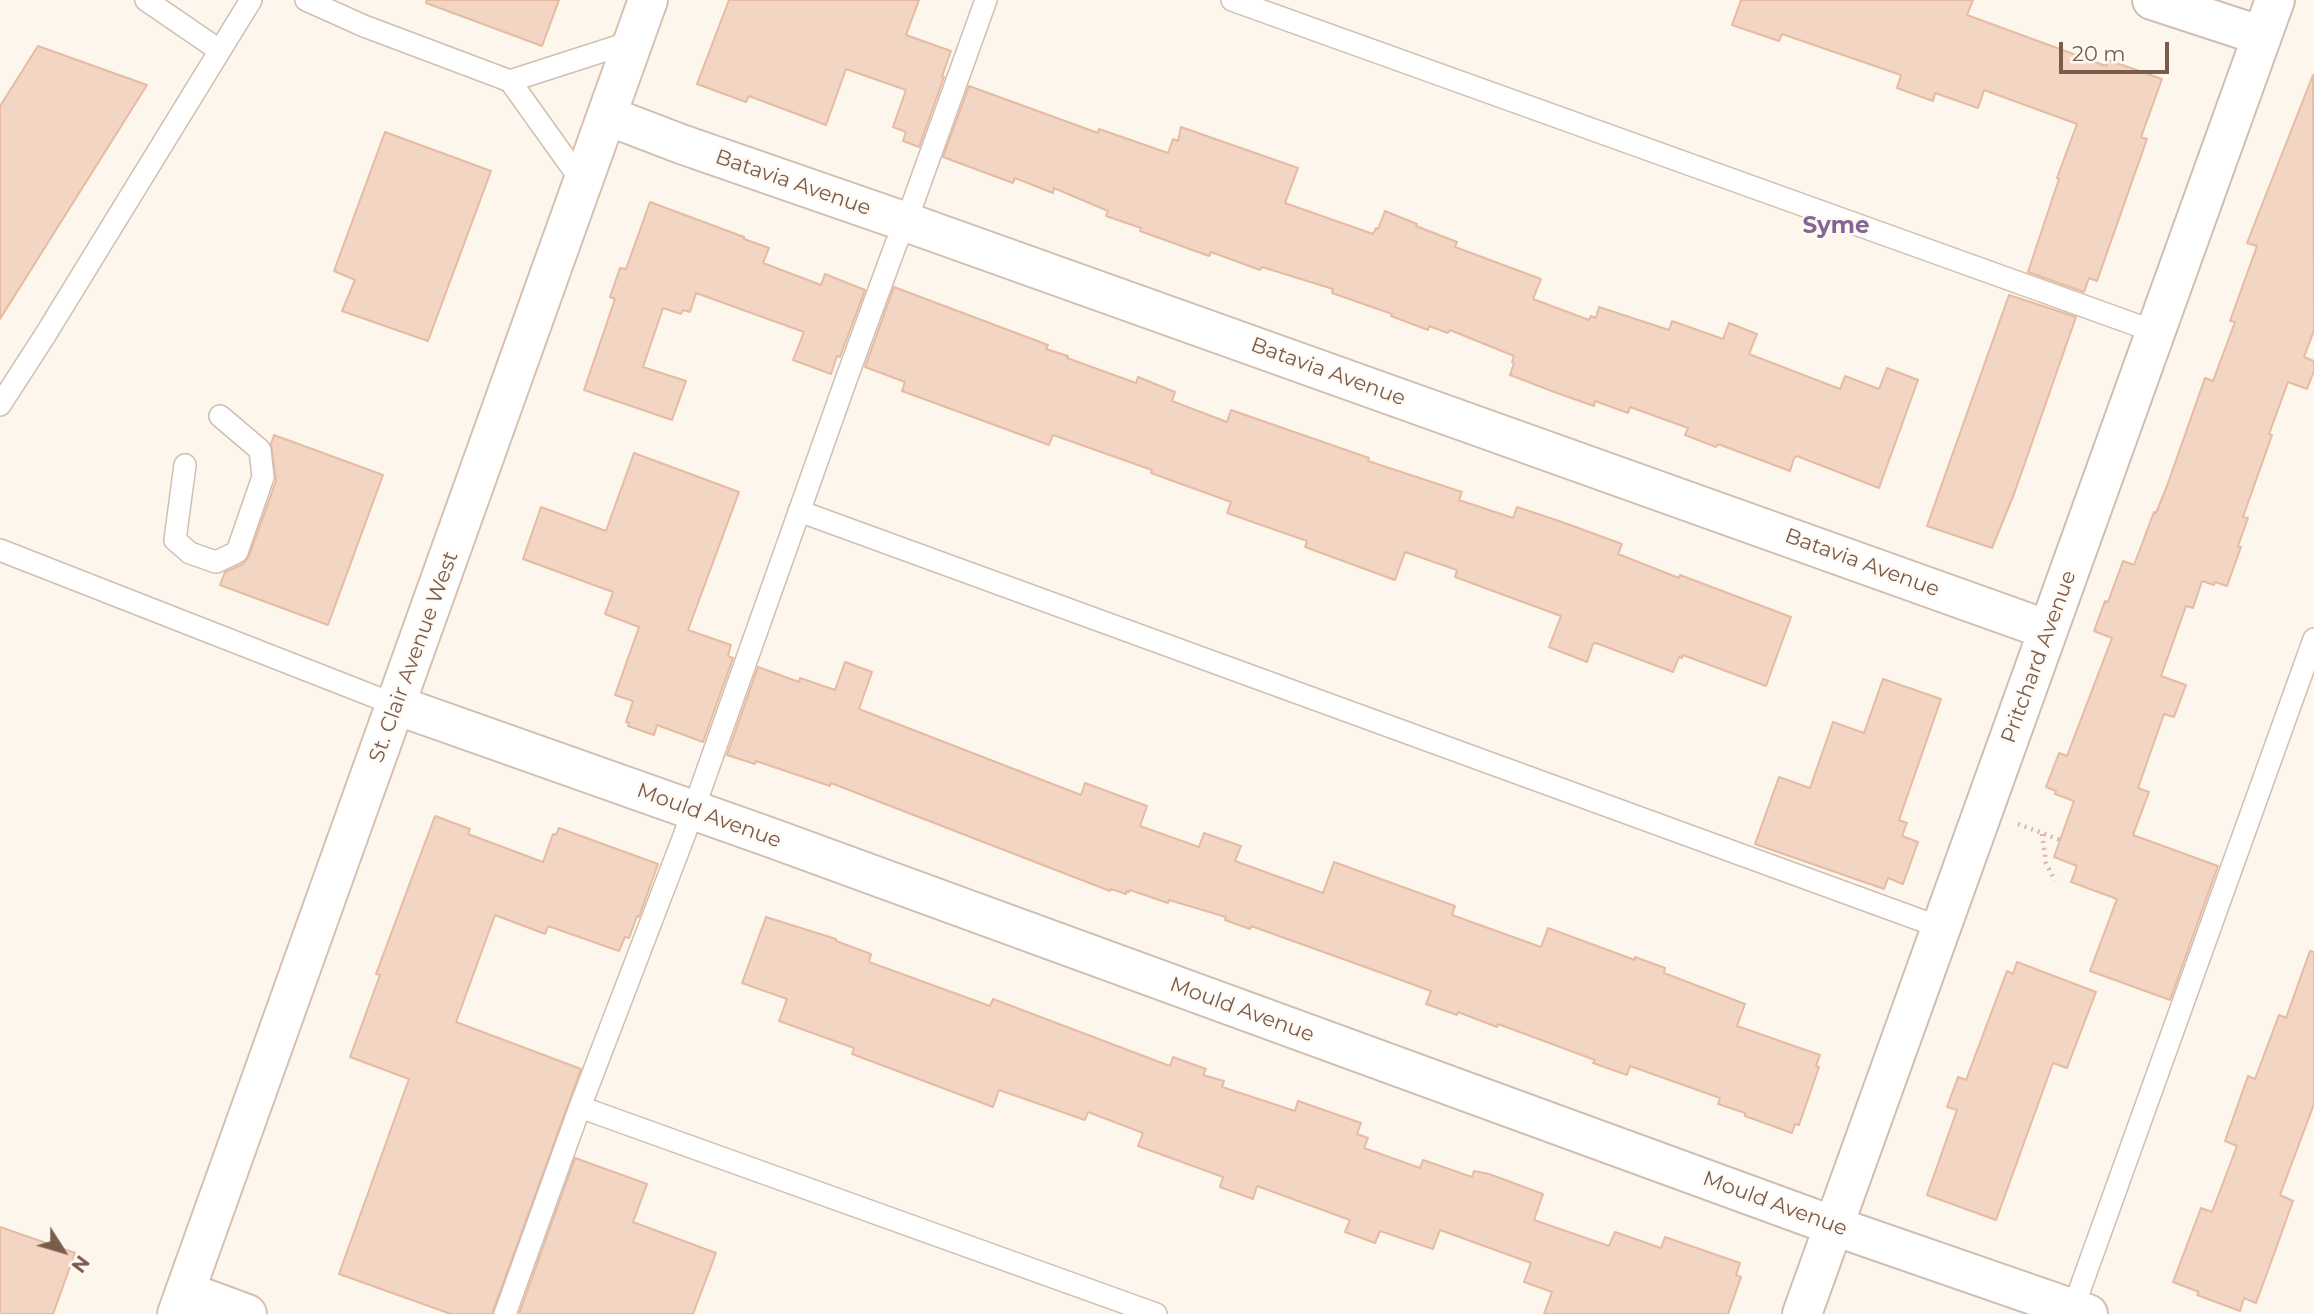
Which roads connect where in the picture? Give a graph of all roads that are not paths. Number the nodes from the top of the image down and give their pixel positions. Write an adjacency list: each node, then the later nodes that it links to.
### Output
1 (146, 0): 11 (lane)
2 (251, 0): 11 (lane)
3 (306, 0): 12 (lane)
4 (648, 0): 10 (street, St. Clair Avenue West)
5 (986, 0): 15 (lane)
6 (1232, 0): 16 (lane)
7 (2152, 0): 9 (street)
8 (2275, 0): 9 (street, Pritchard Avenue)
9 (2262, 36): 16 (street, Pritchard Avenue)
10 (634, 41): 12 (lane); 13 (street, St. Clair Avenue West)
11 (219, 50): 17 (lane)
12 (510, 81): 14 (lane)
13 (607, 116): 14 (street, St. Clair Avenue West); 15 (street, Batavia Avenue)
14 (583, 183): 24 (street, St. Clair Avenue West)
15 (906, 222): 20 (lane); 22 (street, Batavia Avenue)
16 (2156, 331): 22 (street, Pritchard Avenue)
17 (0, 405)
18 (220, 416): 19 (lane)
19 (185, 465)
20 (799, 511): 25 (lane); 26 (lane)
21 (0, 550): 24 (lane)
22 (2048, 631): 26 (street, Pritchard Avenue)
23 (2314, 639): 30 (lane)
24 (396, 705): 25 (street, Mould Avenue); 29 (street, St. Clair Avenue West)
25 (692, 810): 27 (lane); 28 (street, Mould Avenue)
26 (1942, 928): 28 (street, Pritchard Avenue)
27 (580, 1107): 32 (lane); 33 (lane)
28 (1834, 1226): 30 (street, Mould Avenue); 34 (street, Pritchard Avenue)
29 (181, 1303): 31 (street)
30 (2077, 1312)
31 (247, 1314)
32 (505, 1314)
33 (1156, 1314)
34 (1802, 1314)

